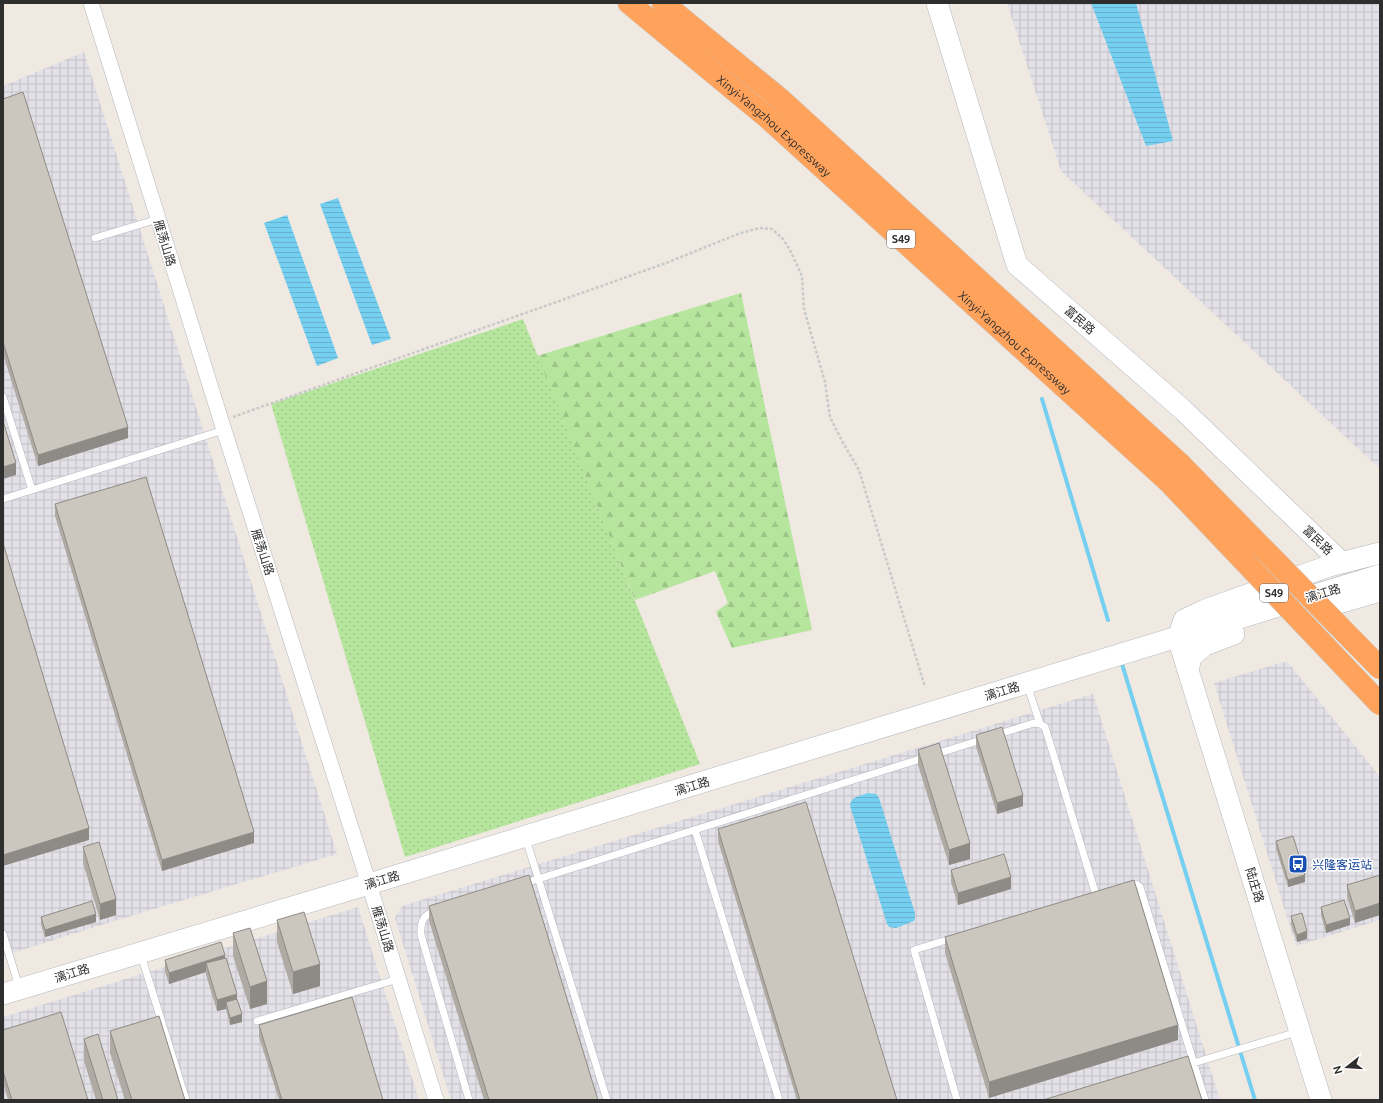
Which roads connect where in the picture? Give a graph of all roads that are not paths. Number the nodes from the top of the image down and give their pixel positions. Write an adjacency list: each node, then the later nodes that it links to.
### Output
1 (91, 3): 5 (street, 雁荡山路)
2 (629, 3): 19 (highway, Xinyi-Yangzhou Expressway / S49, bridge)
3 (662, 3): 16 (highway, Xinyi-Yangzhou Expressway / S49, bridge)
4 (937, 3): 12 (street, 富民路)
5 (158, 219): 6 (lane); 8 (street, 雁荡山路)
6 (95, 238)
7 (3, 397): 9 (lane)
8 (222, 426): 9 (lane); 24 (street, 雁荡山路)
9 (32, 490): 10 (lane)
10 (3, 499)
11 (1380, 553): 12 (street)
12 (1342, 563): 14 (street)
13 (1379, 588): 14 (street, 漓江路); 17 (street)
14 (1178, 638): 15 (street, 漓江路); 17 (street, 陆庄路)
15 (1130, 652): 17 (street); 18 (street, 漓江路)
16 (1380, 668)
17 (1188, 670): 35 (street, 陆庄路)
18 (1027, 684): 20 (lane); 22 (street, 漓江路)
19 (1380, 704)
20 (1040, 724): 21 (lane); 27 (lane)
21 (695, 830): 23 (lane); 41 (lane)
22 (525, 836): 23 (lane); 24 (street, 漓江路)
23 (538, 879): 25 (lane); 40 (lane)
24 (369, 884): 31 (street, 漓江路); 32 (street, 雁荡山路)
25 (516, 885)
26 (1116, 889): 36 (lane)
27 (1096, 895)
28 (443, 908): 39 (lane)
29 (3, 934): 33 (lane)
30 (960, 936): 42 (lane)
31 (140, 953): 33 (street, 漓江路); 37 (lane)
32 (398, 979): 34 (lane); 38 (street, 雁荡山路)
33 (11, 992)
34 (257, 1021)
35 (1300, 1031): 36 (lane); 44 (street, 陆庄路)
36 (1190, 1064): 43 (lane)
37 (186, 1100)
38 (436, 1100)
39 (469, 1100)
40 (607, 1100)
41 (779, 1100)
42 (958, 1100)
43 (1205, 1100)
44 (1321, 1100)

